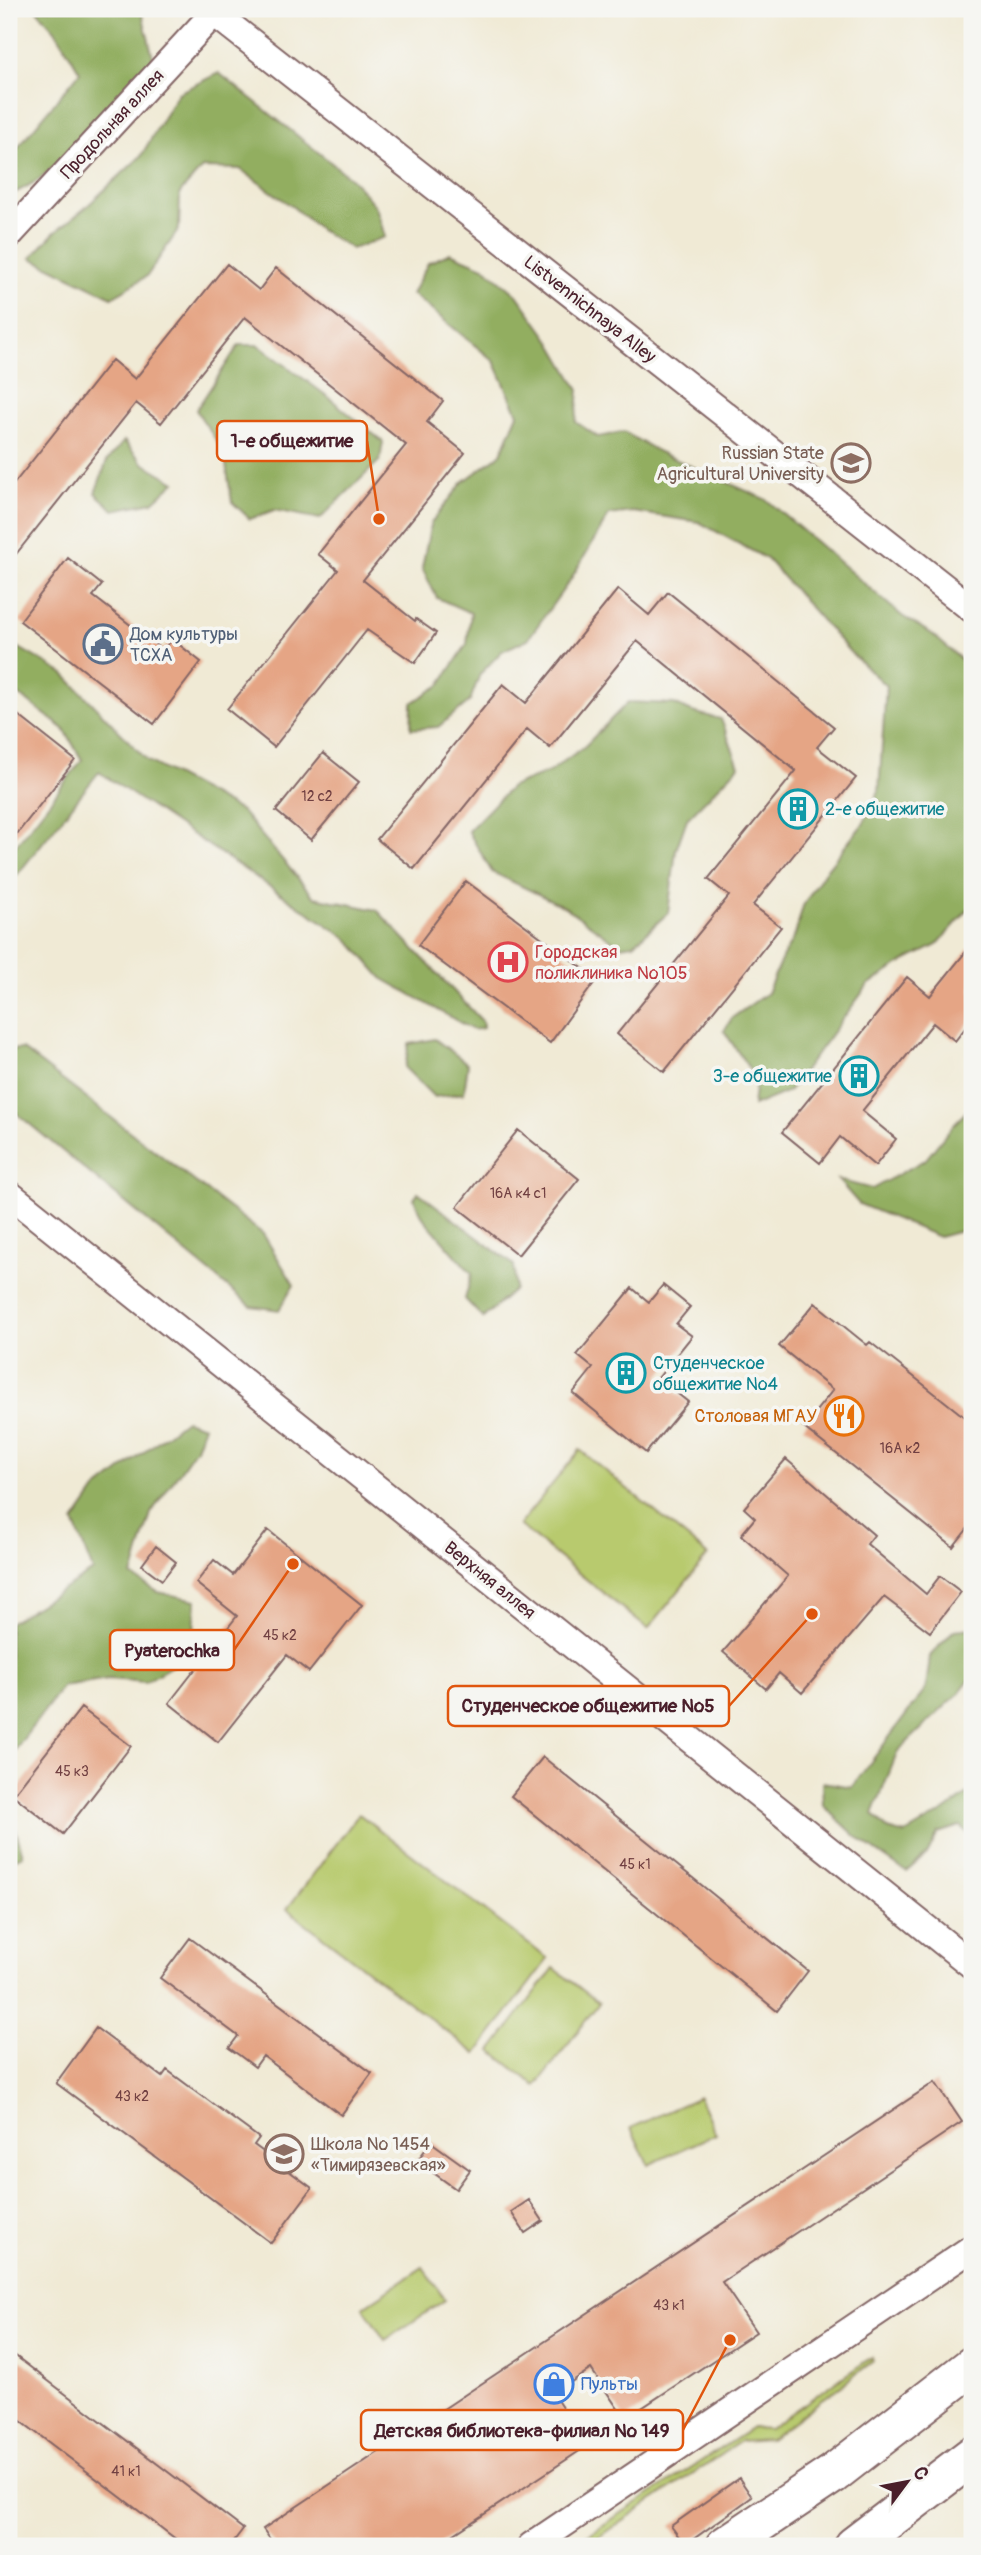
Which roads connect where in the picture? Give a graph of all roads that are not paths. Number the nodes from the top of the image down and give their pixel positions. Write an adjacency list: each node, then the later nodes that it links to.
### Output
1 (211, 11): 2 (street, Продольная аллея); 3 (street, Listvennichnaya Alley)
2 (9, 235)
3 (972, 609)
4 (9, 1194): 5 (street, Верхняя аллея)
5 (972, 1965)
6 (972, 2248): 9 (street)
7 (972, 2365): 10 (main road)
8 (972, 2456): 11 (main road)
9 (531, 2546)
10 (725, 2546)
11 (854, 2546)

